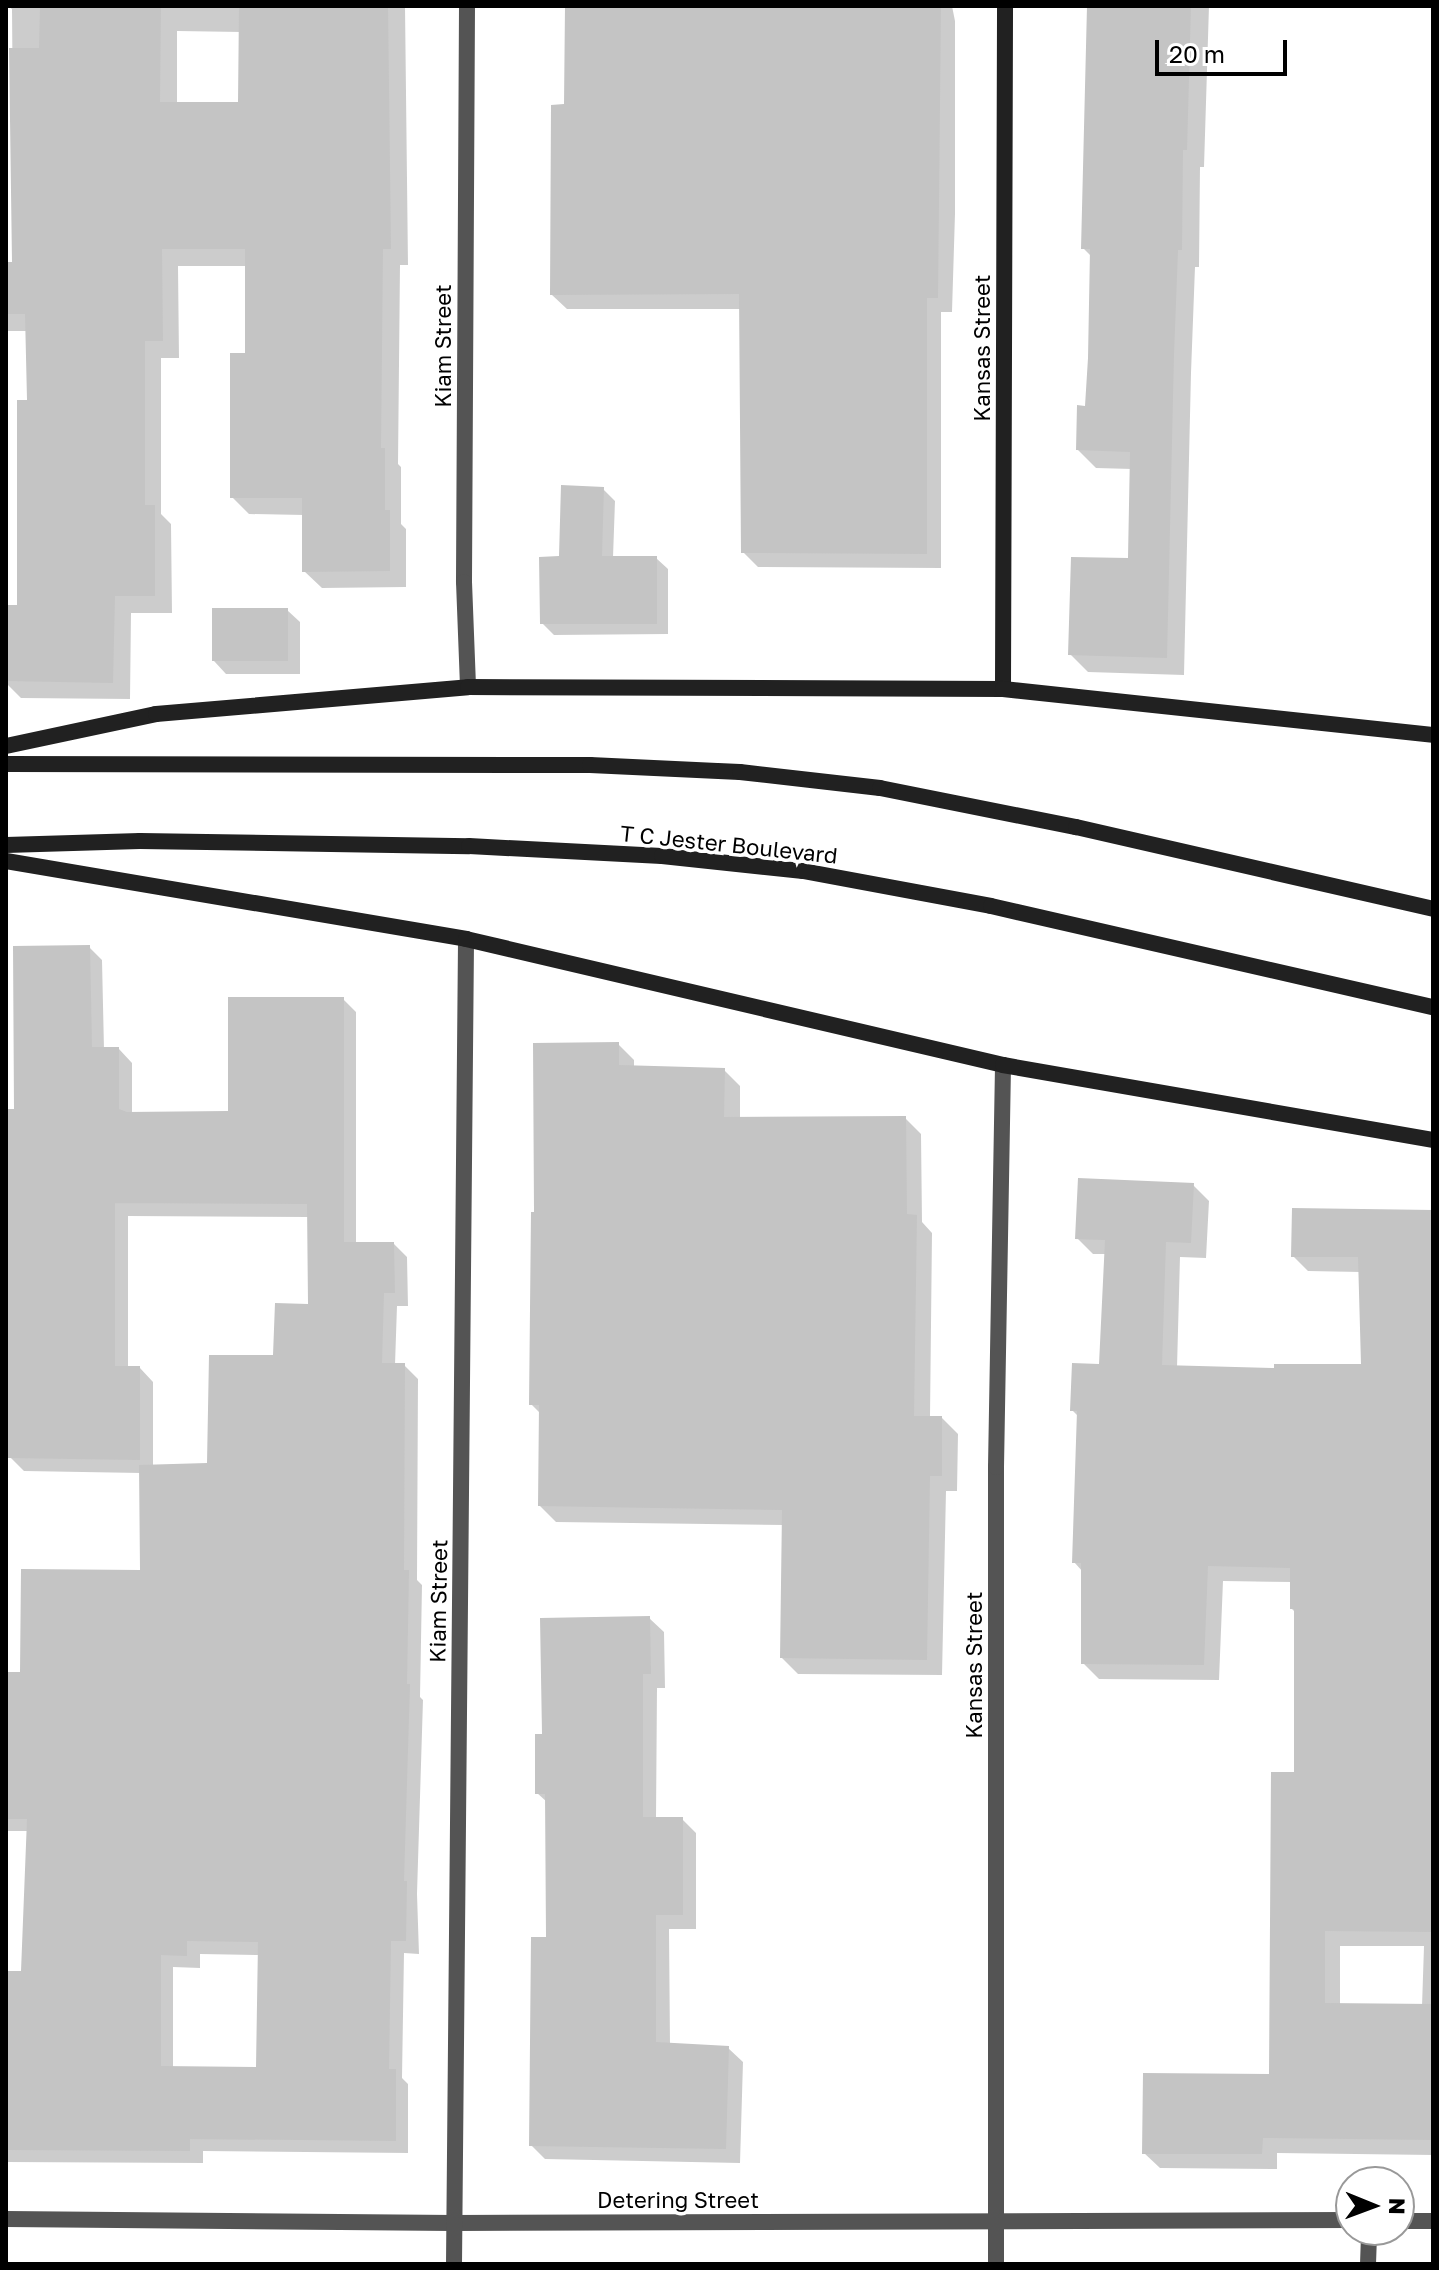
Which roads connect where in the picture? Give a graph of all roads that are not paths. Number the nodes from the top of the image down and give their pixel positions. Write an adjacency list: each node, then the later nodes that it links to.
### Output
1 (467, 6): 3 (street, Kiam Street)
2 (1005, 6): 4 (main road, Kansas Street)
3 (468, 687): 4 (main road); 6 (main road)
4 (1003, 689): 5 (main road)
5 (1433, 735)
6 (6, 746)
7 (6, 764): 10 (main road)
8 (6, 845): 12 (main road, T C Jester Boulevard)
9 (6, 861): 11 (main road)
10 (1433, 909)
11 (466, 939): 13 (main road); 18 (street, Kiam Street)
12 (1433, 1007)
13 (1003, 1065): 14 (main road); 16 (street, Kansas Street)
14 (1433, 1140)
15 (6, 2219): 18 (street, Detering Street)
16 (996, 2219): 17 (street, Detering Street); 18 (street, Detering Street); 20 (street, Kansas Street)
17 (1335, 2220)
18 (454, 2223): 19 (street, Kiam Street)
19 (454, 2264)
20 (996, 2264)

